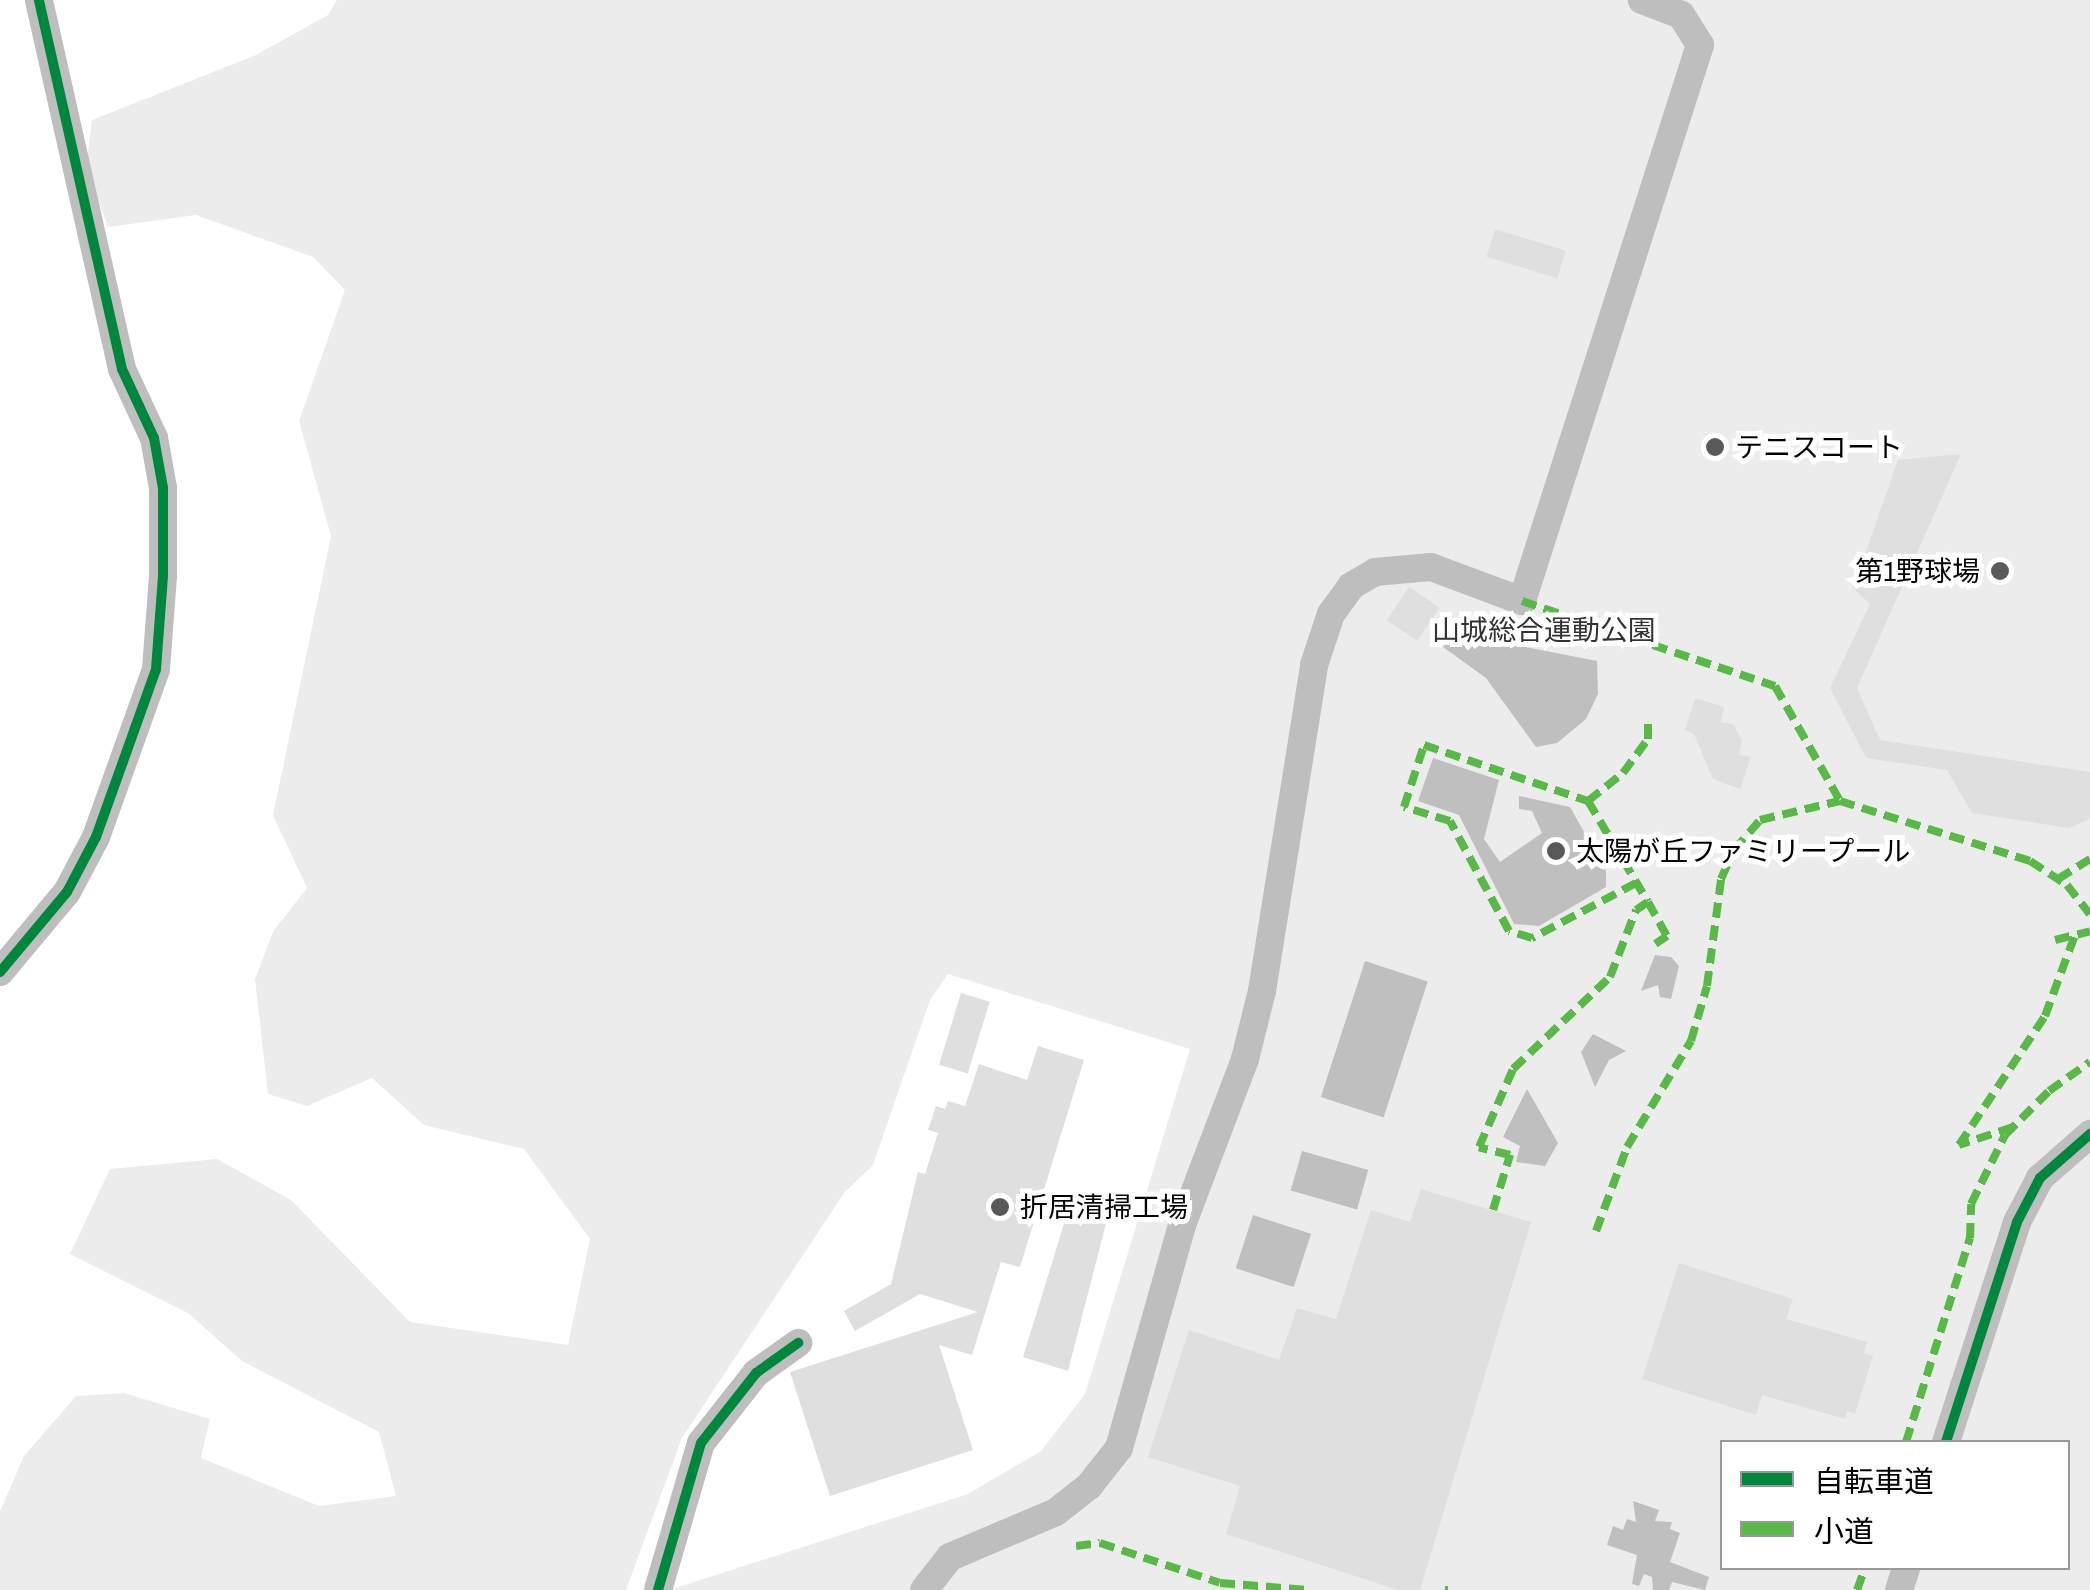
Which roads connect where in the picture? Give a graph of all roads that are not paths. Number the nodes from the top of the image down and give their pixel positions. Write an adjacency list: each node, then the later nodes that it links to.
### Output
1 (39, 0): 3 (street)
2 (1642, 0): 8 (street)
3 (0, 972)
4 (2090, 1134): 6 (street)
5 (798, 1344): 7 (street)
6 (1947, 1440)
7 (658, 1590)
8 (924, 1590)

